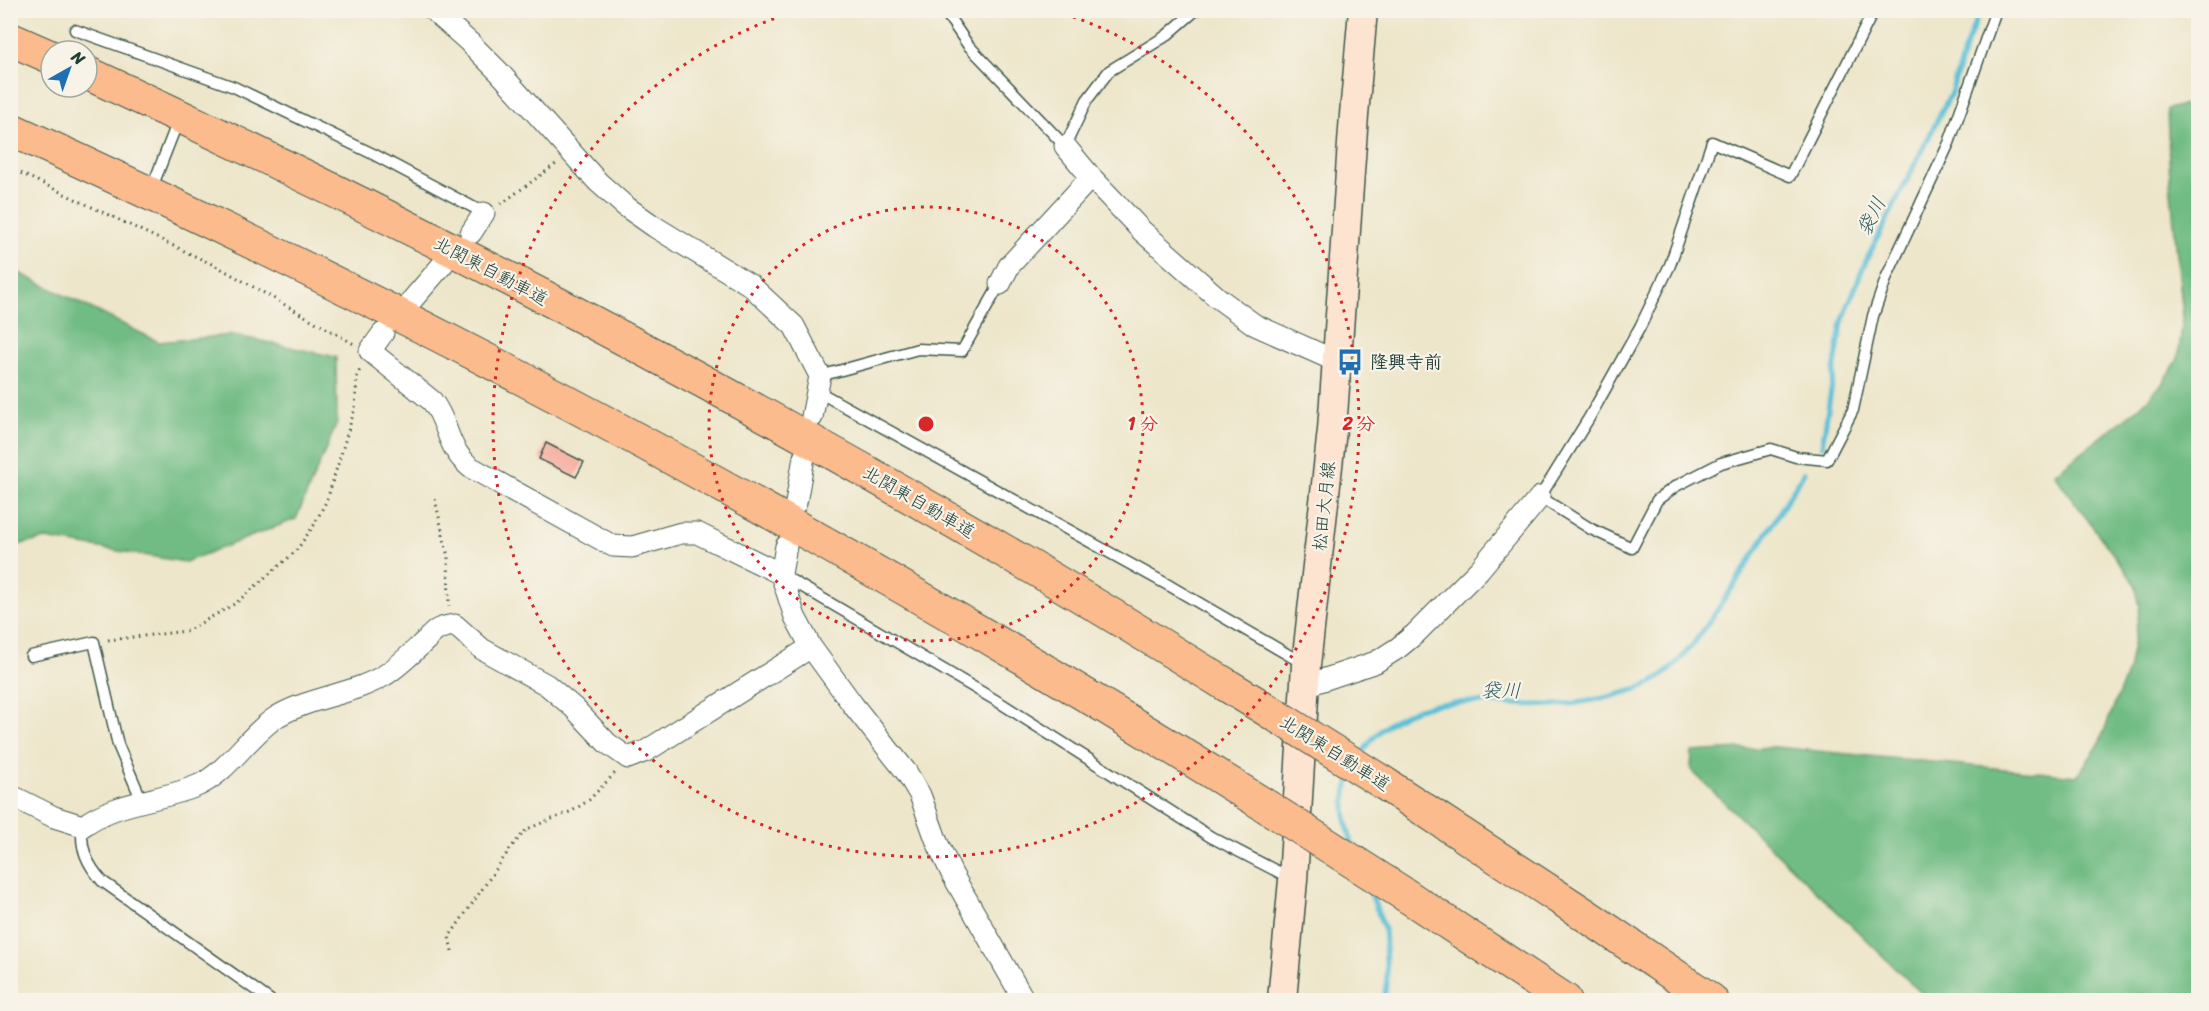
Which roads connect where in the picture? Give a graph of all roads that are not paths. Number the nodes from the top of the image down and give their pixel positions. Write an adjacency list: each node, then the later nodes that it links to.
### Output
1 (433, 10): 23 (street)
2 (944, 10): 13 (lane)
3 (1196, 10): 13 (lane)
4 (1363, 10): 22 (main road, 松田大月線)
5 (1874, 10): 26 (lane)
6 (1996, 10): 26 (lane)
7 (75, 30): 16 (lane)
8 (10, 39): 9 (highway)
9 (39, 52)
10 (99, 79): 11 (highway, 北関東自動車道)
11 (180, 116): 15 (lane); 41 (highway, 北関東自動車道, bridge)
12 (10, 129): 15 (highway)
13 (1065, 146): 14 (street)
14 (1091, 177): 19 (street); 22 (street)
15 (150, 193): 40 (highway, bridge)
16 (484, 213): 17 (street)
17 (471, 233)
18 (443, 264): 20 (street)
19 (1000, 284): 23 (lane)
20 (412, 300)
21 (383, 333): 29 (street)
22 (1338, 362): 32 (main road, 松田大月線)
23 (819, 384): 24 (street); 32 (lane)
24 (812, 417)
25 (804, 457): 27 (street)
26 (1540, 497): 32 (street)
27 (796, 503)
28 (786, 546): 29 (street)
29 (781, 574): 30 (street); 36 (lane)
30 (811, 647): 34 (street); 38 (street)
31 (31, 656): 34 (lane)
32 (1306, 676): 36 (main road, 松田大月線)
33 (10, 795): 35 (street)
34 (141, 801): 35 (street)
35 (83, 826): 37 (lane)
36 (1293, 880): 39 (main road, 松田大月線)
37 (270, 1000)
38 (1024, 1000)
39 (1282, 1000)
40 (1564, 1000)
41 (1711, 1000)

